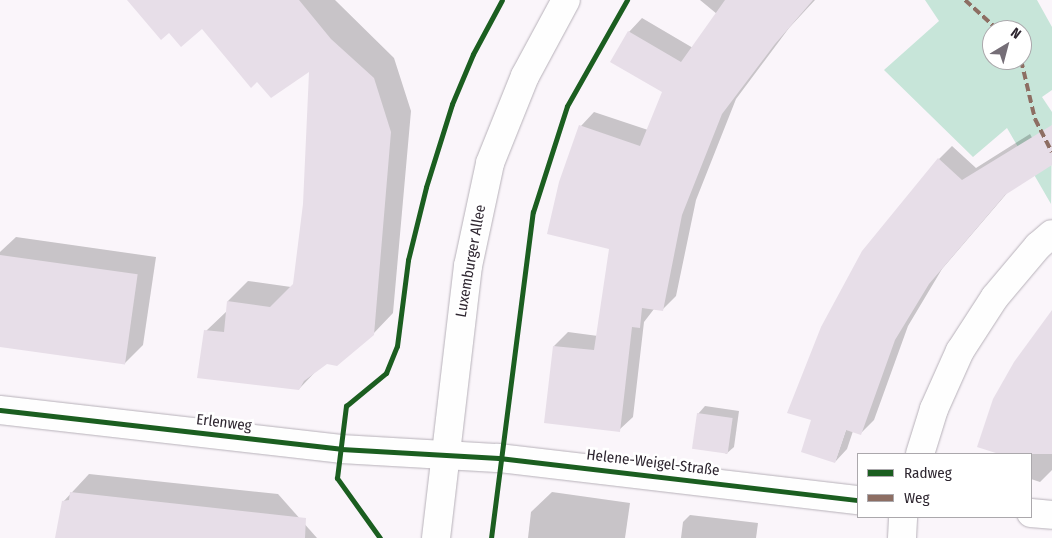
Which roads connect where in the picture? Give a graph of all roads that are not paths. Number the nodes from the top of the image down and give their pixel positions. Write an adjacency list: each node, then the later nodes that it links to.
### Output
1 (566, 0): 5 (street, Luxemburger Allee)
2 (1052, 234): 4 (street)
3 (0, 410): 5 (street, Erlenweg)
4 (920, 453)
5 (445, 455): 6 (street, Helene-Weigel-Straße); 10 (street, Luxemburger Allee)
6 (857, 500)
7 (1032, 513): 8 (street)
8 (1052, 515)
9 (903, 518): 11 (street)
10 (436, 538)
11 (902, 538)

